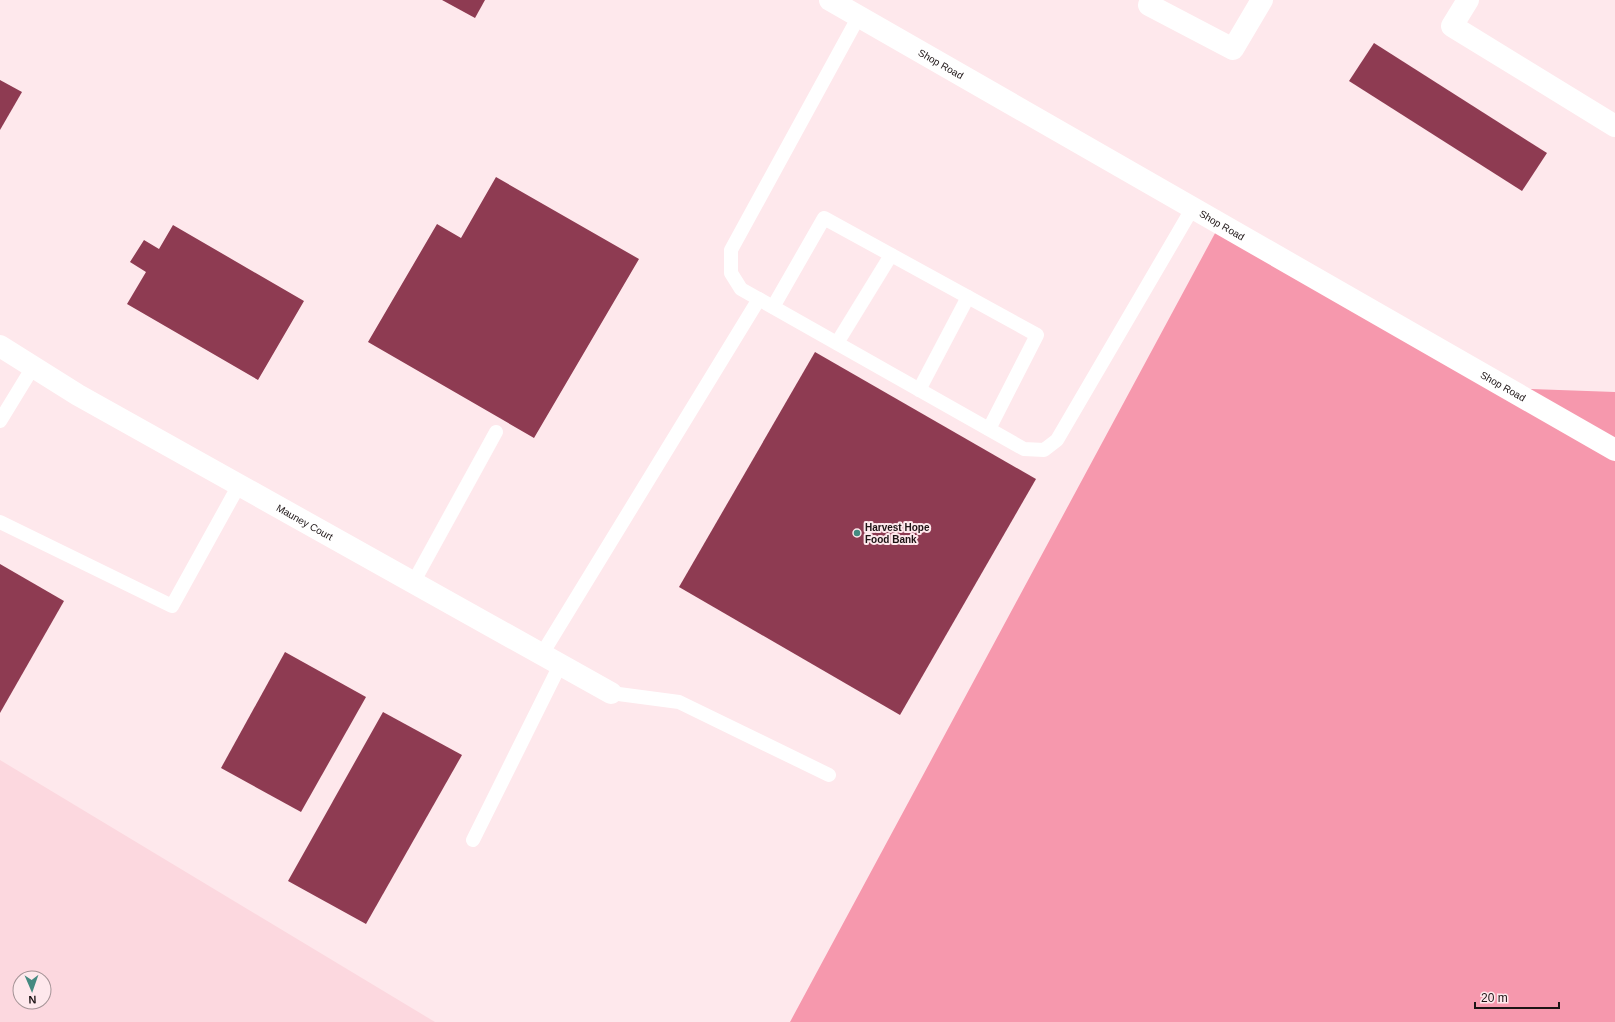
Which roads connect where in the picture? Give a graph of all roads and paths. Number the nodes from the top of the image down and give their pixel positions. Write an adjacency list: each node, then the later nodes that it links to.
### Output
1 (830, 0): 5 (street, Shop Road)
2 (1262, 0): 4 (street)
3 (1468, 0): 6 (street)
4 (1147, 2)
5 (859, 16): 7 (street, Shop Road); 10 (lane)
6 (1615, 126)
7 (1192, 209): 17 (lane); 19 (street, Shop Road)
8 (891, 255): 9 (lane); 11 (lane); 12 (lane)
9 (968, 297): 15 (lane); 17 (lane)
10 (759, 299): 11 (lane); 23 (lane)
11 (773, 307): 12 (lane)
12 (837, 343): 15 (lane)
13 (0, 346): 14 (street, Mauney Court)
14 (33, 367): 16 (lane); 20 (street, Mauney Court)
15 (919, 390): 17 (lane)
16 (0, 422)
17 (989, 429)
18 (496, 432): 22 (lane)
19 (1615, 450)
20 (239, 485): 21 (lane); 22 (street, Mauney Court)
21 (0, 522)
22 (413, 583): 23 (street, Mauney Court)
23 (551, 660): 24 (street, Mauney Court); 26 (lane)
24 (611, 694): 25 (lane)
25 (829, 775)
26 (473, 840)

